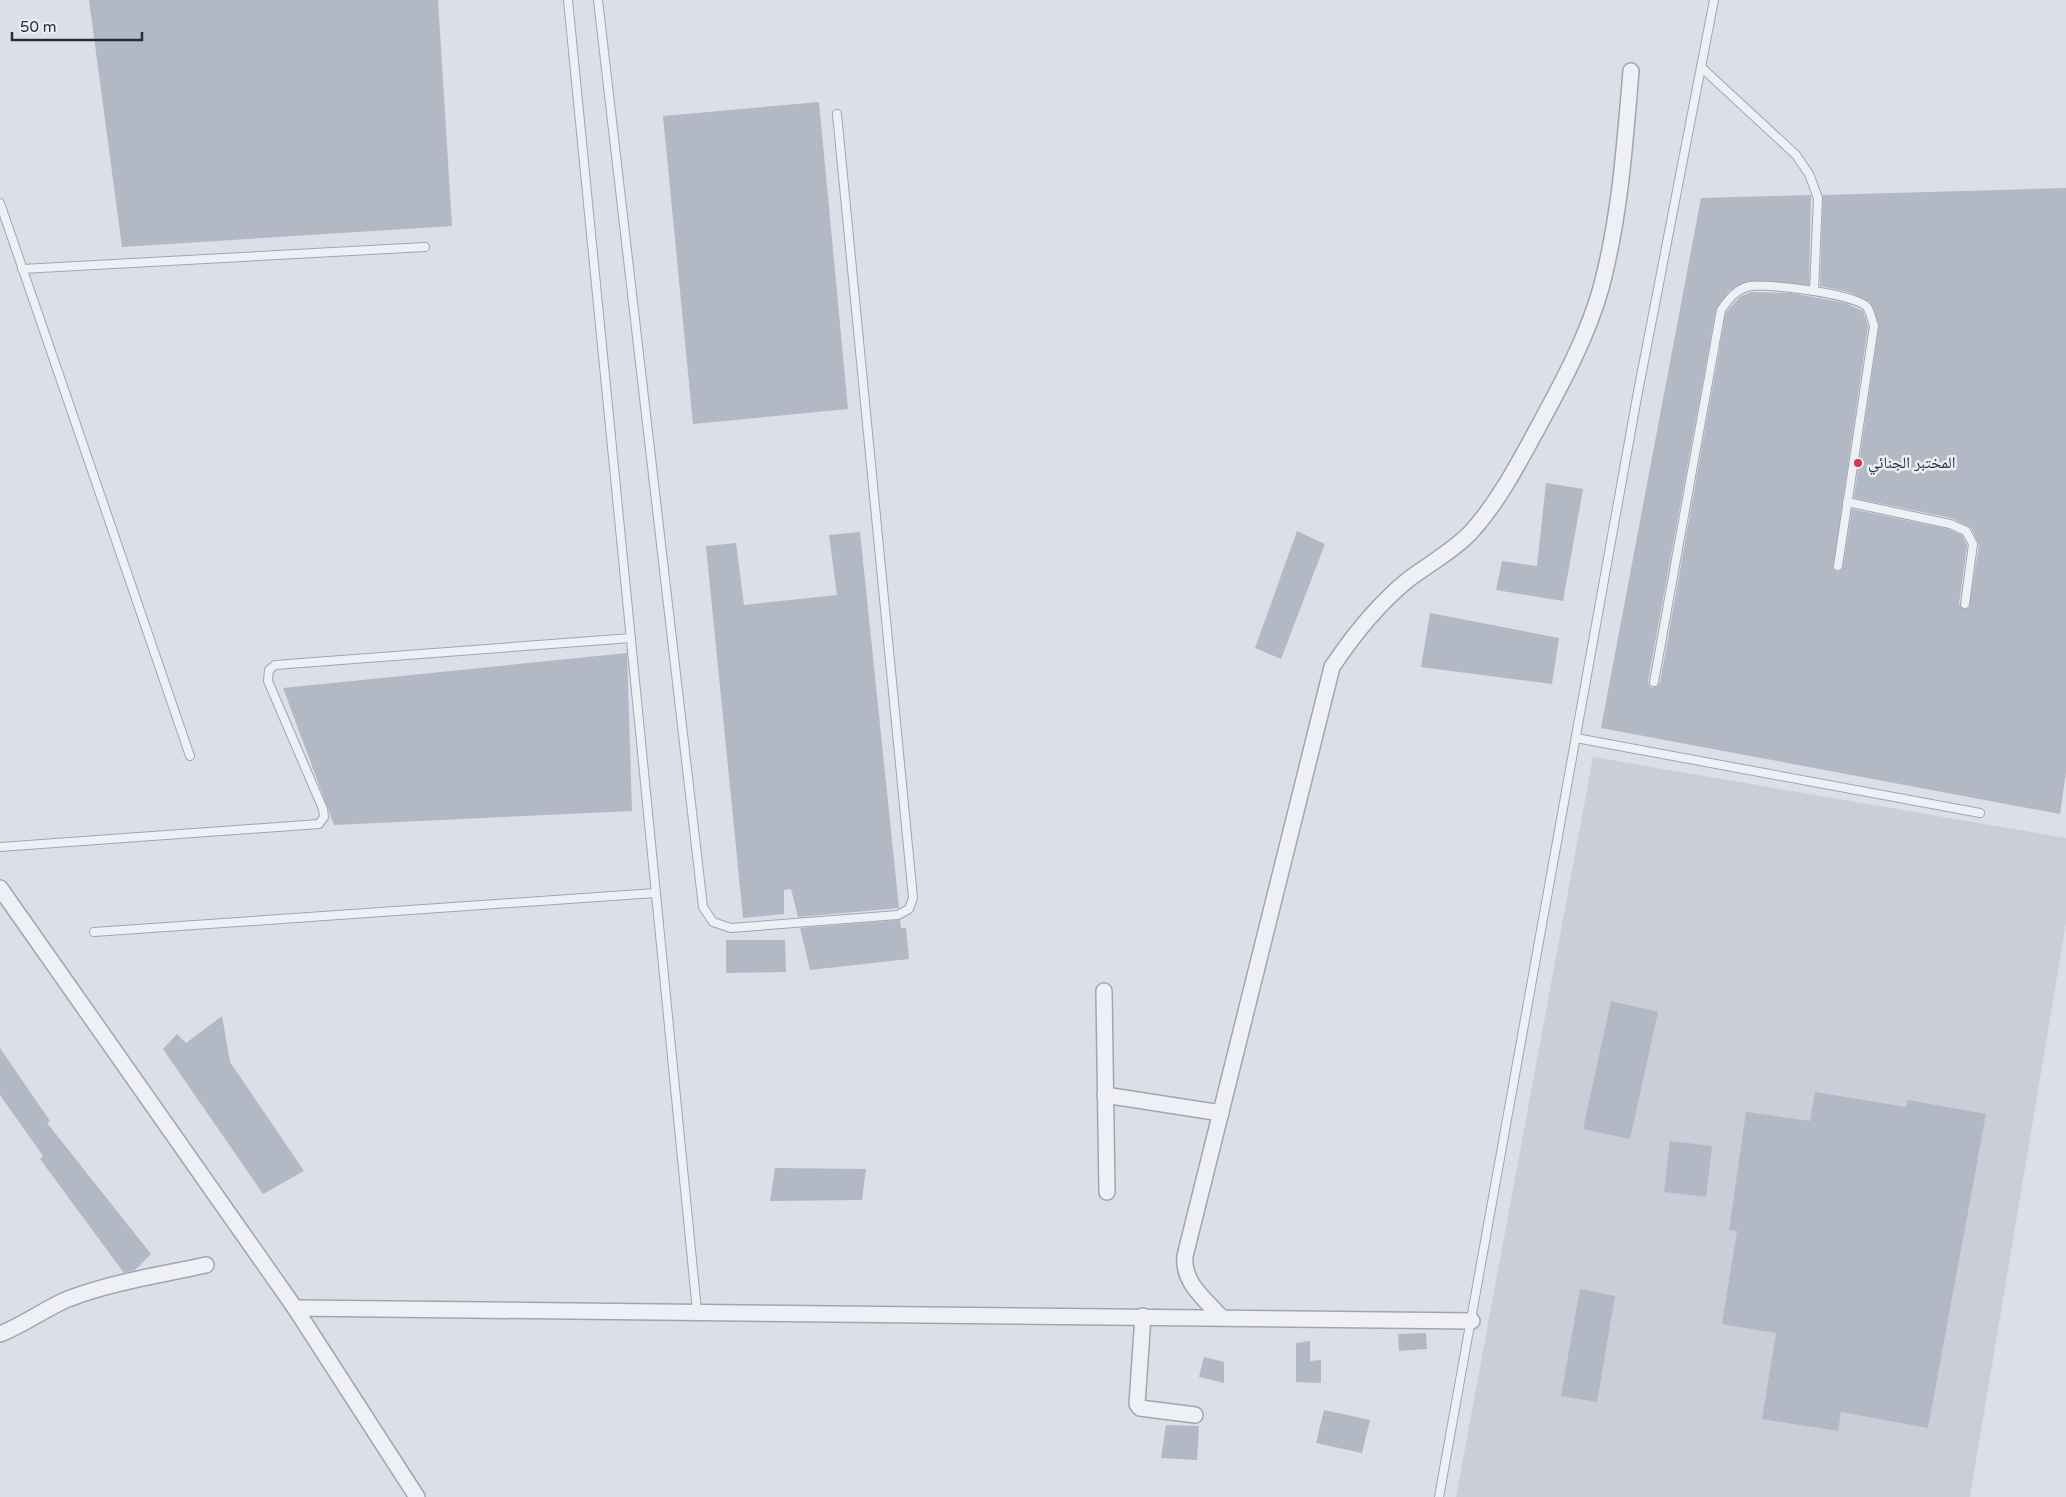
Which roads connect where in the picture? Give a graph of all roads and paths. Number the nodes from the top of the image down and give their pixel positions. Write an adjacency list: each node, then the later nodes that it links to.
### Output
1 (568, 0): 14 (lane)
2 (598, 0): 6 (lane)
3 (1714, 0): 4 (lane)
4 (1701, 67): 10 (lane); 16 (lane)
5 (1631, 71): 25 (street)
6 (837, 114)
7 (0, 203): 9 (lane)
8 (425, 247): 9 (lane)
9 (22, 269): 17 (lane)
10 (1814, 290): 11 (lane); 15 (lane)
11 (1847, 502): 12 (lane); 13 (lane)
12 (1838, 566)
13 (1965, 604)
14 (631, 638): 19 (lane); 21 (lane)
15 (1654, 682)
16 (1576, 738): 18 (lane); 32 (lane)
17 (190, 756)
18 (1980, 813)
19 (0, 847)
20 (0, 888): 28 (street)
21 (655, 893): 22 (lane); 29 (lane)
22 (94, 932)
23 (1104, 991): 24 (street)
24 (1105, 1094): 25 (street); 26 (street)
25 (1221, 1113): 31 (street)
26 (1107, 1192)
27 (206, 1265): 33 (street)
28 (295, 1308): 29 (street); 35 (street)
29 (696, 1311): 30 (street)
30 (1143, 1316): 31 (street); 34 (street)
31 (1222, 1317): 32 (street)
32 (1472, 1321): 36 (lane)
33 (0, 1334)
34 (1194, 1415)
35 (417, 1497)
36 (1439, 1497)

